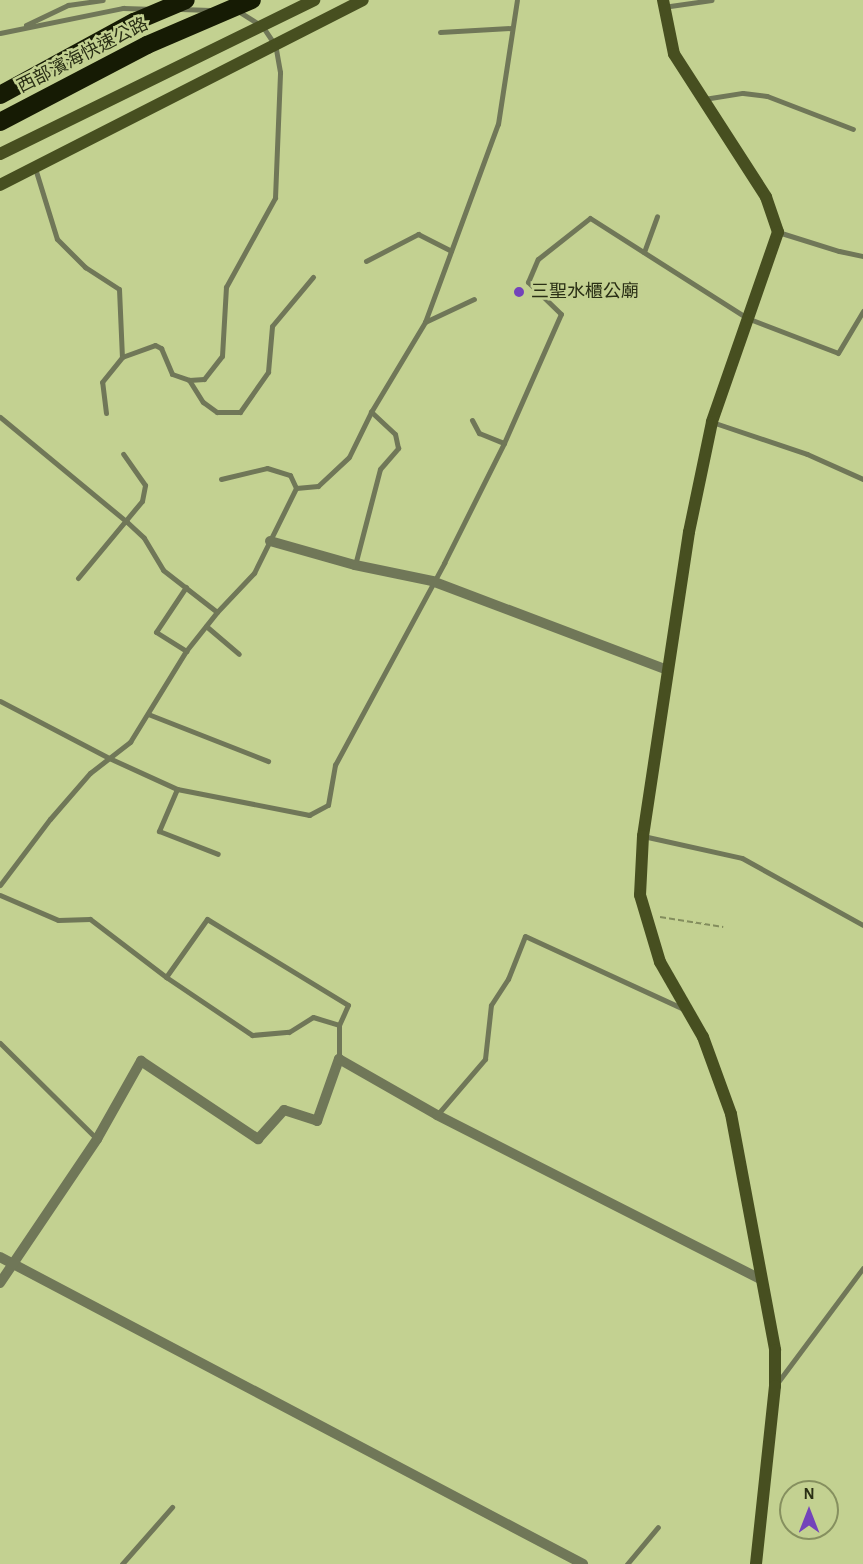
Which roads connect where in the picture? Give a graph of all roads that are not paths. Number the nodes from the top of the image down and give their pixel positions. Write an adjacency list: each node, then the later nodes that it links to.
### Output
1 (103, 0): 11 (lane)
2 (186, 0): 15 (highway, 西部濱海快速公路, bridge)
3 (252, 0): 17 (highway, 西部濱海快速公路, bridge)
4 (315, 0): 9 (street)
5 (363, 0): 14 (street)
6 (518, 0): 10 (lane)
7 (712, 0): 8 (lane)
8 (663, 3): 16 (street)
9 (262, 26): 11 (lane); 14 (lane); 19 (street)
10 (512, 28): 12 (lane); 24 (lane)
11 (17, 30): 13 (lane)
12 (440, 32)
13 (0, 33)
14 (275, 45): 20 (street); 34 (lane)
15 (0, 95)
16 (704, 99): 18 (lane); 23 (street)
17 (0, 122)
18 (853, 129)
19 (0, 154)
20 (35, 168): 21 (street); 33 (lane)
21 (0, 185)
22 (657, 216): 25 (lane)
23 (778, 232): 26 (lane); 31 (street)
24 (451, 251): 27 (lane); 32 (lane)
25 (644, 252): 31 (lane); 40 (lane)
26 (863, 256)
27 (366, 261)
28 (313, 277): 34 (lane)
29 (474, 299): 32 (lane)
30 (863, 311): 31 (lane)
31 (747, 318): 39 (street)
32 (425, 322): 35 (lane)
33 (122, 357): 34 (lane); 36 (lane)
34 (189, 380)
35 (371, 412): 44 (lane); 47 (lane)
36 (106, 413)
37 (0, 417): 45 (lane)
38 (472, 420): 40 (lane)
39 (712, 422): 43 (lane); 55 (street)
40 (504, 443): 49 (lane)
41 (123, 454): 45 (lane)
42 (221, 478): 44 (lane)
43 (863, 480)
44 (296, 488): 46 (lane)
45 (127, 522): 48 (lane); 50 (lane)
46 (270, 541): 47 (street); 51 (lane)
47 (355, 565): 49 (street)
48 (78, 578)
49 (432, 581): 55 (street); 60 (lane)
50 (186, 588): 51 (lane); 53 (lane)
51 (217, 612): 52 (lane)
52 (206, 626): 53 (lane); 54 (lane)
53 (186, 651): 57 (lane)
54 (239, 654)
55 (668, 670): 61 (street)
56 (0, 701): 58 (lane)
57 (148, 714): 58 (lane); 59 (lane)
58 (109, 758): 60 (lane); 63 (lane)
59 (268, 761)
60 (177, 789): 62 (lane)
61 (643, 836): 65 (lane); 67 (street)
62 (218, 854)
63 (0, 885)
64 (0, 895): 66 (lane)
65 (863, 925)
66 (166, 977): 68 (lane); 68 (lane)
67 (688, 1011): 71 (lane); 76 (street)
68 (339, 1025): 70 (lane)
69 (0, 1043): 72 (lane)
70 (339, 1059): 71 (street); 72 (street)
71 (437, 1115): 76 (street)
72 (97, 1139): 74 (street)
73 (0, 1257): 74 (street)
74 (14, 1264): 77 (street); 82 (street)
75 (863, 1268): 78 (lane)
76 (760, 1279): 78 (street)
77 (0, 1283)
78 (775, 1386): 84 (street)
79 (172, 1507): 81 (lane)
80 (658, 1527): 83 (lane)
81 (122, 1564)
82 (584, 1564)
83 (627, 1564)
84 (756, 1564)

